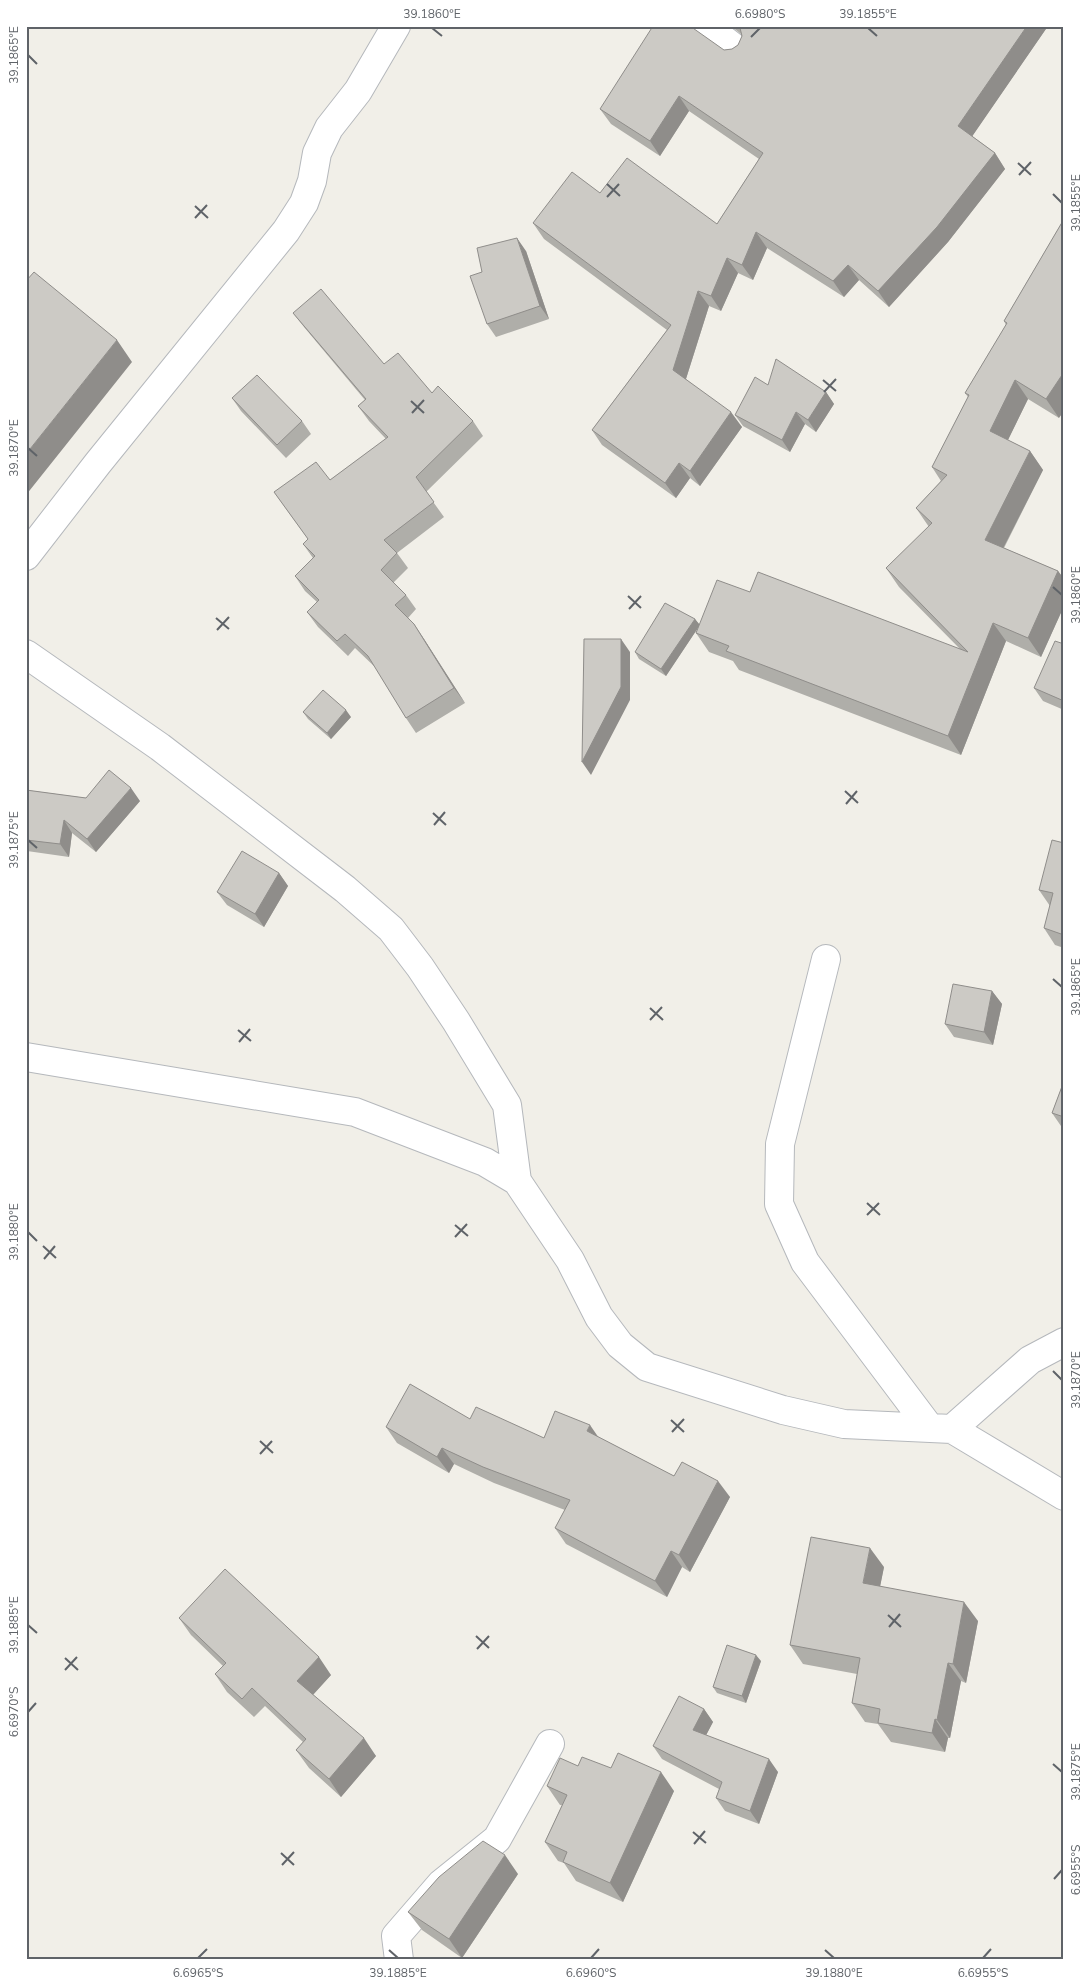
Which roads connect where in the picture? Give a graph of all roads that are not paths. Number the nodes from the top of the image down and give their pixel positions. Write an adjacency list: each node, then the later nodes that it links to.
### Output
1 (396, 26): 4 (street)
2 (706, 26): 3 (street)
3 (737, 50)
4 (26, 556)
5 (26, 654): 8 (street)
6 (826, 959): 10 (street)
7 (26, 1057): 8 (street)
8 (517, 1180): 10 (street)
9 (1064, 1342): 10 (street)
10 (940, 1428): 11 (street)
11 (1064, 1496)
12 (550, 1744): 13 (street)
13 (399, 1960)

